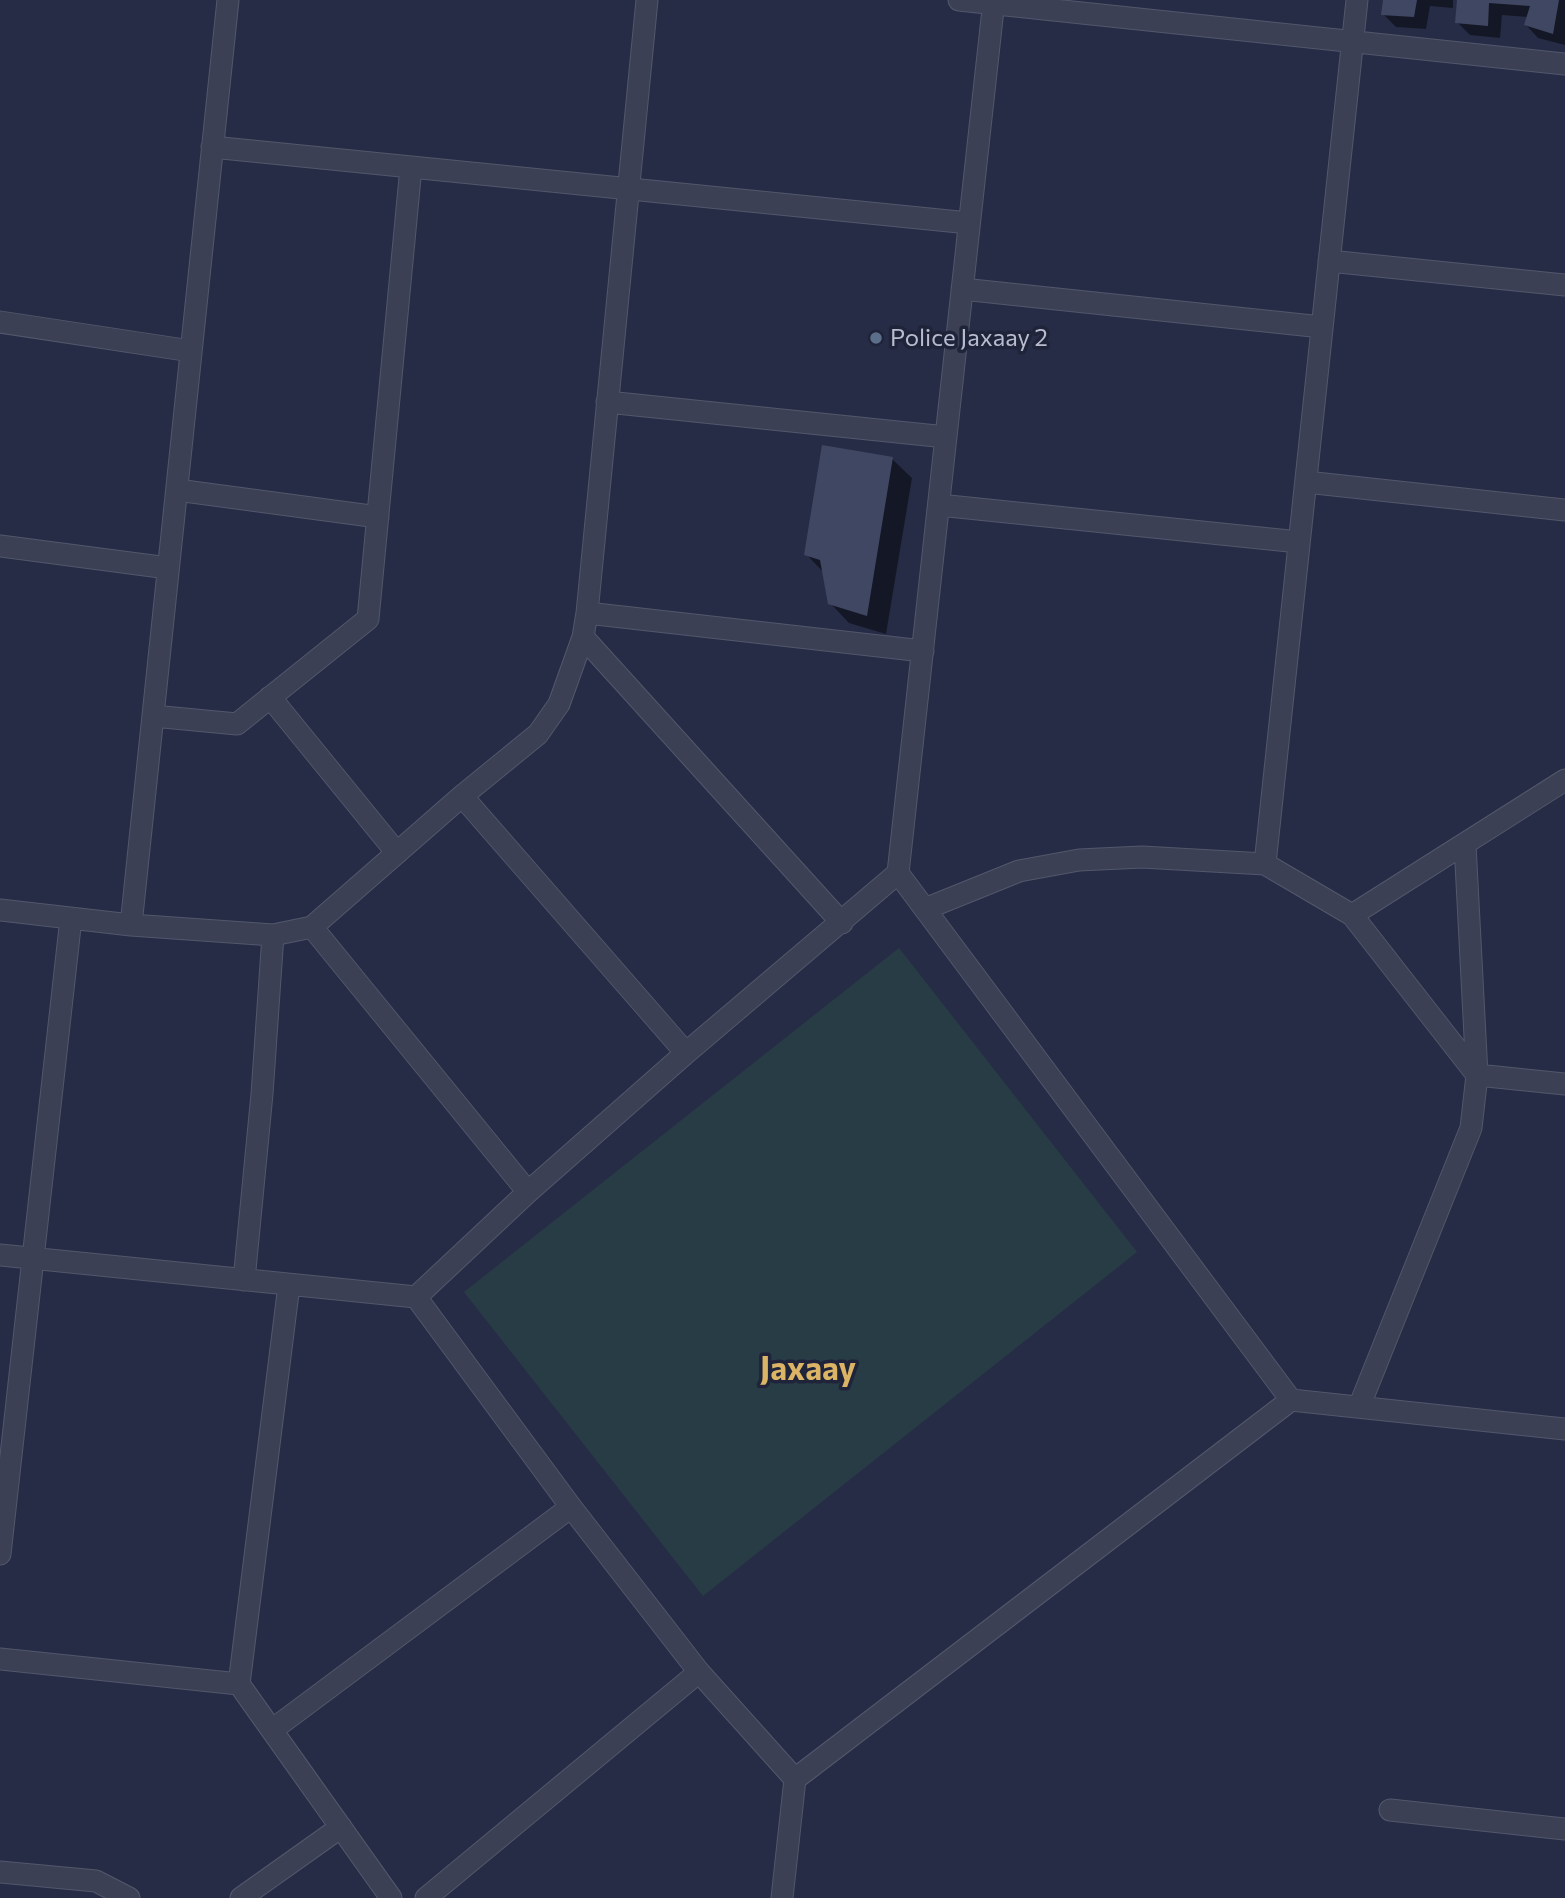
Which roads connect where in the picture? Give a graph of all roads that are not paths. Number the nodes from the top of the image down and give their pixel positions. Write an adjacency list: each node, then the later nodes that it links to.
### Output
1 (228, 0): 8 (street)
2 (647, 0): 10 (street)
3 (959, 0): 5 (street)
4 (1357, 0): 6 (street)
5 (994, 2): 6 (street); 11 (street)
6 (1353, 42): 7 (street); 12 (street)
7 (1565, 64)
8 (212, 147): 9 (street); 17 (street)
9 (411, 167): 10 (street); 24 (street)
10 (628, 189): 11 (street); 18 (street)
11 (969, 223): 14 (street)
12 (1329, 261): 13 (street); 16 (street)
13 (1565, 285)
14 (962, 289): 16 (street); 19 (street)
15 (0, 322): 17 (street)
16 (1322, 327): 20 (street)
17 (191, 351): 21 (street)
18 (607, 402): 19 (street); 28 (street)
19 (946, 438): 22 (street)
20 (1306, 482): 23 (street); 25 (street)
21 (177, 489): 24 (street); 27 (street)
22 (939, 505): 25 (street); 30 (street)
23 (1565, 510)
24 (378, 517): 31 (street)
25 (1299, 541): 37 (street)
26 (0, 547): 27 (street)
27 (168, 568): 32 (street)
28 (587, 612): 29 (street); 30 (street)
29 (583, 637): 34 (street); 43 (street)
30 (923, 651): 38 (street)
31 (270, 697): 32 (street); 36 (street)
32 (153, 716): 44 (street)
33 (1565, 780): 35 (street)
34 (462, 796): 36 (street); 47 (street)
35 (1465, 845): 41 (street); 48 (street)
36 (397, 853): 45 (street)
37 (1265, 864): 39 (street); 41 (street)
38 (898, 873): 39 (street); 43 (street)
39 (925, 909): 56 (street)
40 (0, 910): 42 (street)
41 (1352, 915): 48 (street)
42 (72, 918): 44 (street); 52 (street)
43 (842, 923): 47 (street)
44 (131, 925): 46 (street)
45 (312, 927): 46 (street); 50 (street)
46 (274, 935): 53 (street)
47 (686, 1053): 50 (street)
48 (1477, 1074): 49 (street); 57 (street)
49 (1565, 1084)
50 (528, 1192): 55 (street)
51 (0, 1255): 52 (street)
52 (33, 1259): 53 (street); 60 (street)
53 (244, 1280): 54 (street)
54 (289, 1284): 55 (street); 63 (street)
55 (416, 1297): 59 (street)
56 (1291, 1400): 57 (street); 65 (street)
57 (1359, 1408): 58 (street)
58 (1565, 1429)
59 (571, 1507): 62 (street); 64 (street)
60 (0, 1553)
61 (0, 1658): 63 (street)
62 (699, 1672): 65 (street); 73 (street)
63 (239, 1684): 64 (street)
64 (272, 1730): 67 (street)
65 (795, 1779): 74 (street)
66 (1390, 1810): 68 (street)
67 (341, 1827): 71 (street); 72 (street)
68 (1565, 1829)
69 (0, 1872): 70 (street)
70 (130, 1898)
71 (241, 1898)
72 (391, 1898)
73 (426, 1898)
74 (782, 1898)

